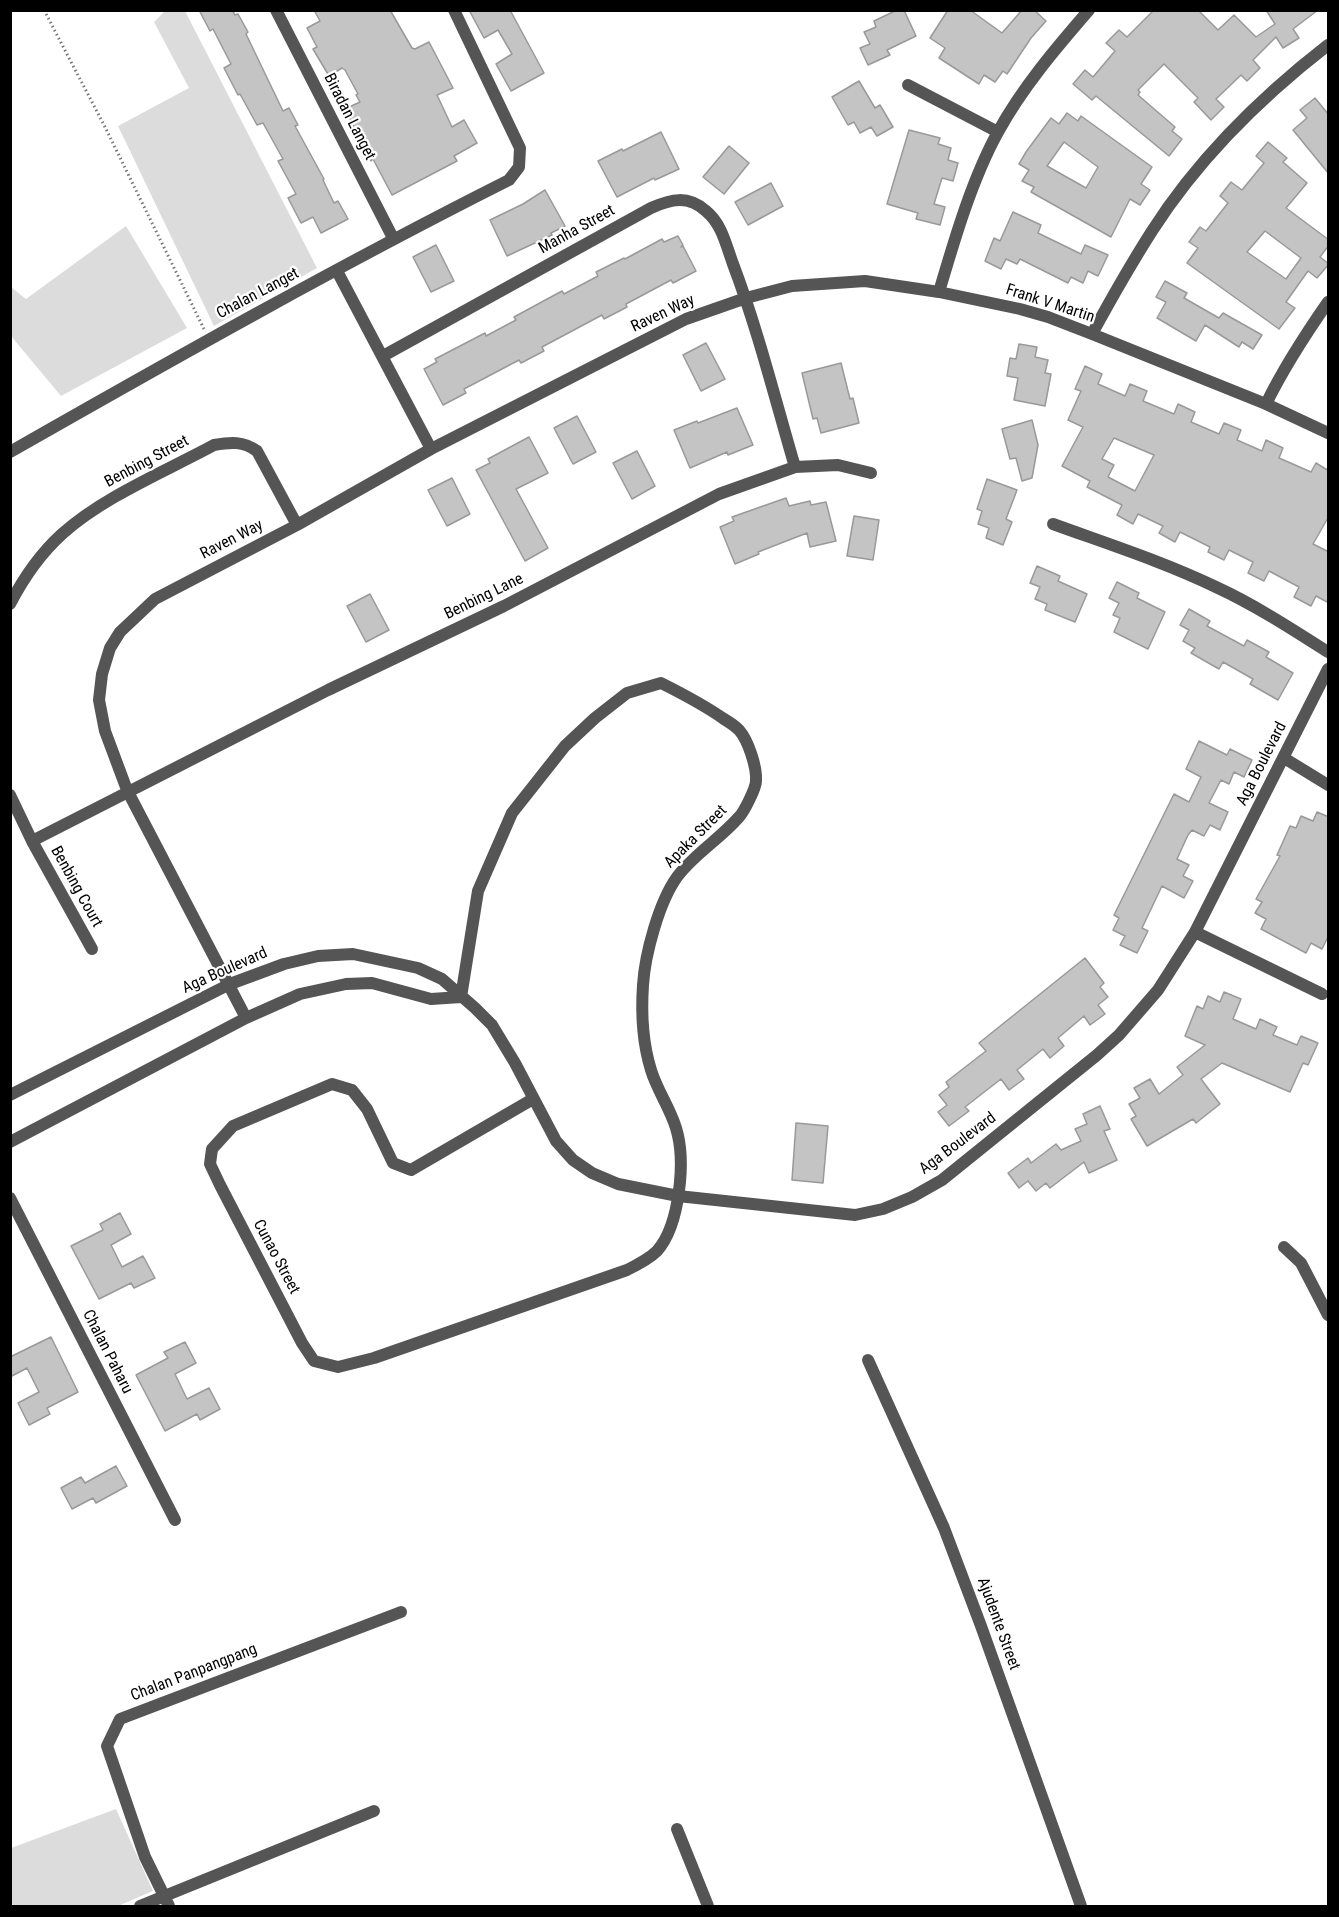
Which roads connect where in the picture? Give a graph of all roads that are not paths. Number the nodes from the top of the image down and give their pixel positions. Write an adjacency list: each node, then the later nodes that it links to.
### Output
1 (276, 10): 7 (street, Biradan Langet)
2 (454, 10): 7 (street, Chalan Langet)
3 (1089, 10): 6 (street)
4 (1329, 45): 12 (street)
5 (908, 85): 6 (street)
6 (998, 132): 9 (street)
7 (393, 238): 8 (street, Chalan Langet)
8 (337, 271): 13 (street); 17 (street, Chalan Langet)
9 (939, 292): 10 (street, Frank V Martin); 12 (street, Frank V Martin)
10 (746, 298): 13 (street, Manha Street); 16 (street, Raven Way); 18 (street)
11 (1329, 302): 14 (street)
12 (1092, 334): 14 (street, Frank V Martin)
13 (383, 356): 16 (street)
14 (1266, 404): 15 (street, Frank V Martin)
15 (1329, 433)
16 (431, 449): 21 (street, Raven Way)
17 (10, 452)
18 (795, 467): 19 (street, Benbing Lane); 27 (street, Benbing Lane)
19 (871, 473)
20 (1053, 524): 23 (street)
21 (297, 525): 22 (street, Benbing Street); 27 (street, Raven Way)
22 (10, 604)
23 (1329, 652)
24 (1329, 669): 25 (street, Aga Boulevard)
25 (1284, 758): 26 (street); 30 (street, Aga Boulevard)
26 (1329, 785)
27 (127, 790): 29 (street, Benbing Lane); 32 (street, Raven Way)
28 (10, 795): 29 (street)
29 (32, 841): 31 (street, Benbing Court)
30 (1195, 933): 33 (street); 39 (street, Aga Boulevard)
31 (92, 949)
32 (230, 984): 34 (street, Aga Boulevard); 35 (street, Raven Way); 36 (street, Aga Boulevard)
33 (1322, 994)
34 (461, 998): 35 (street); 37 (street, Aga Boulevard); 39 (street, Apaka Street)
35 (246, 1018): 38 (street)
36 (10, 1095)
37 (533, 1099): 39 (street, Aga Boulevard); 39 (street, Cunao Street)
38 (10, 1142)
39 (678, 1196)
40 (10, 1198): 44 (street, Chalan Paharu)
41 (1284, 1247): 42 (street)
42 (1329, 1315)
43 (868, 1360): 51 (street, Ajudente Street)
44 (175, 1520)
45 (401, 1612): 48 (street, Chalan Panpangpang)
46 (374, 1811): 48 (street)
47 (677, 1829): 50 (street)
48 (167, 1901): 49 (street)
49 (140, 1906)
50 (708, 1906)
51 (1081, 1906)

